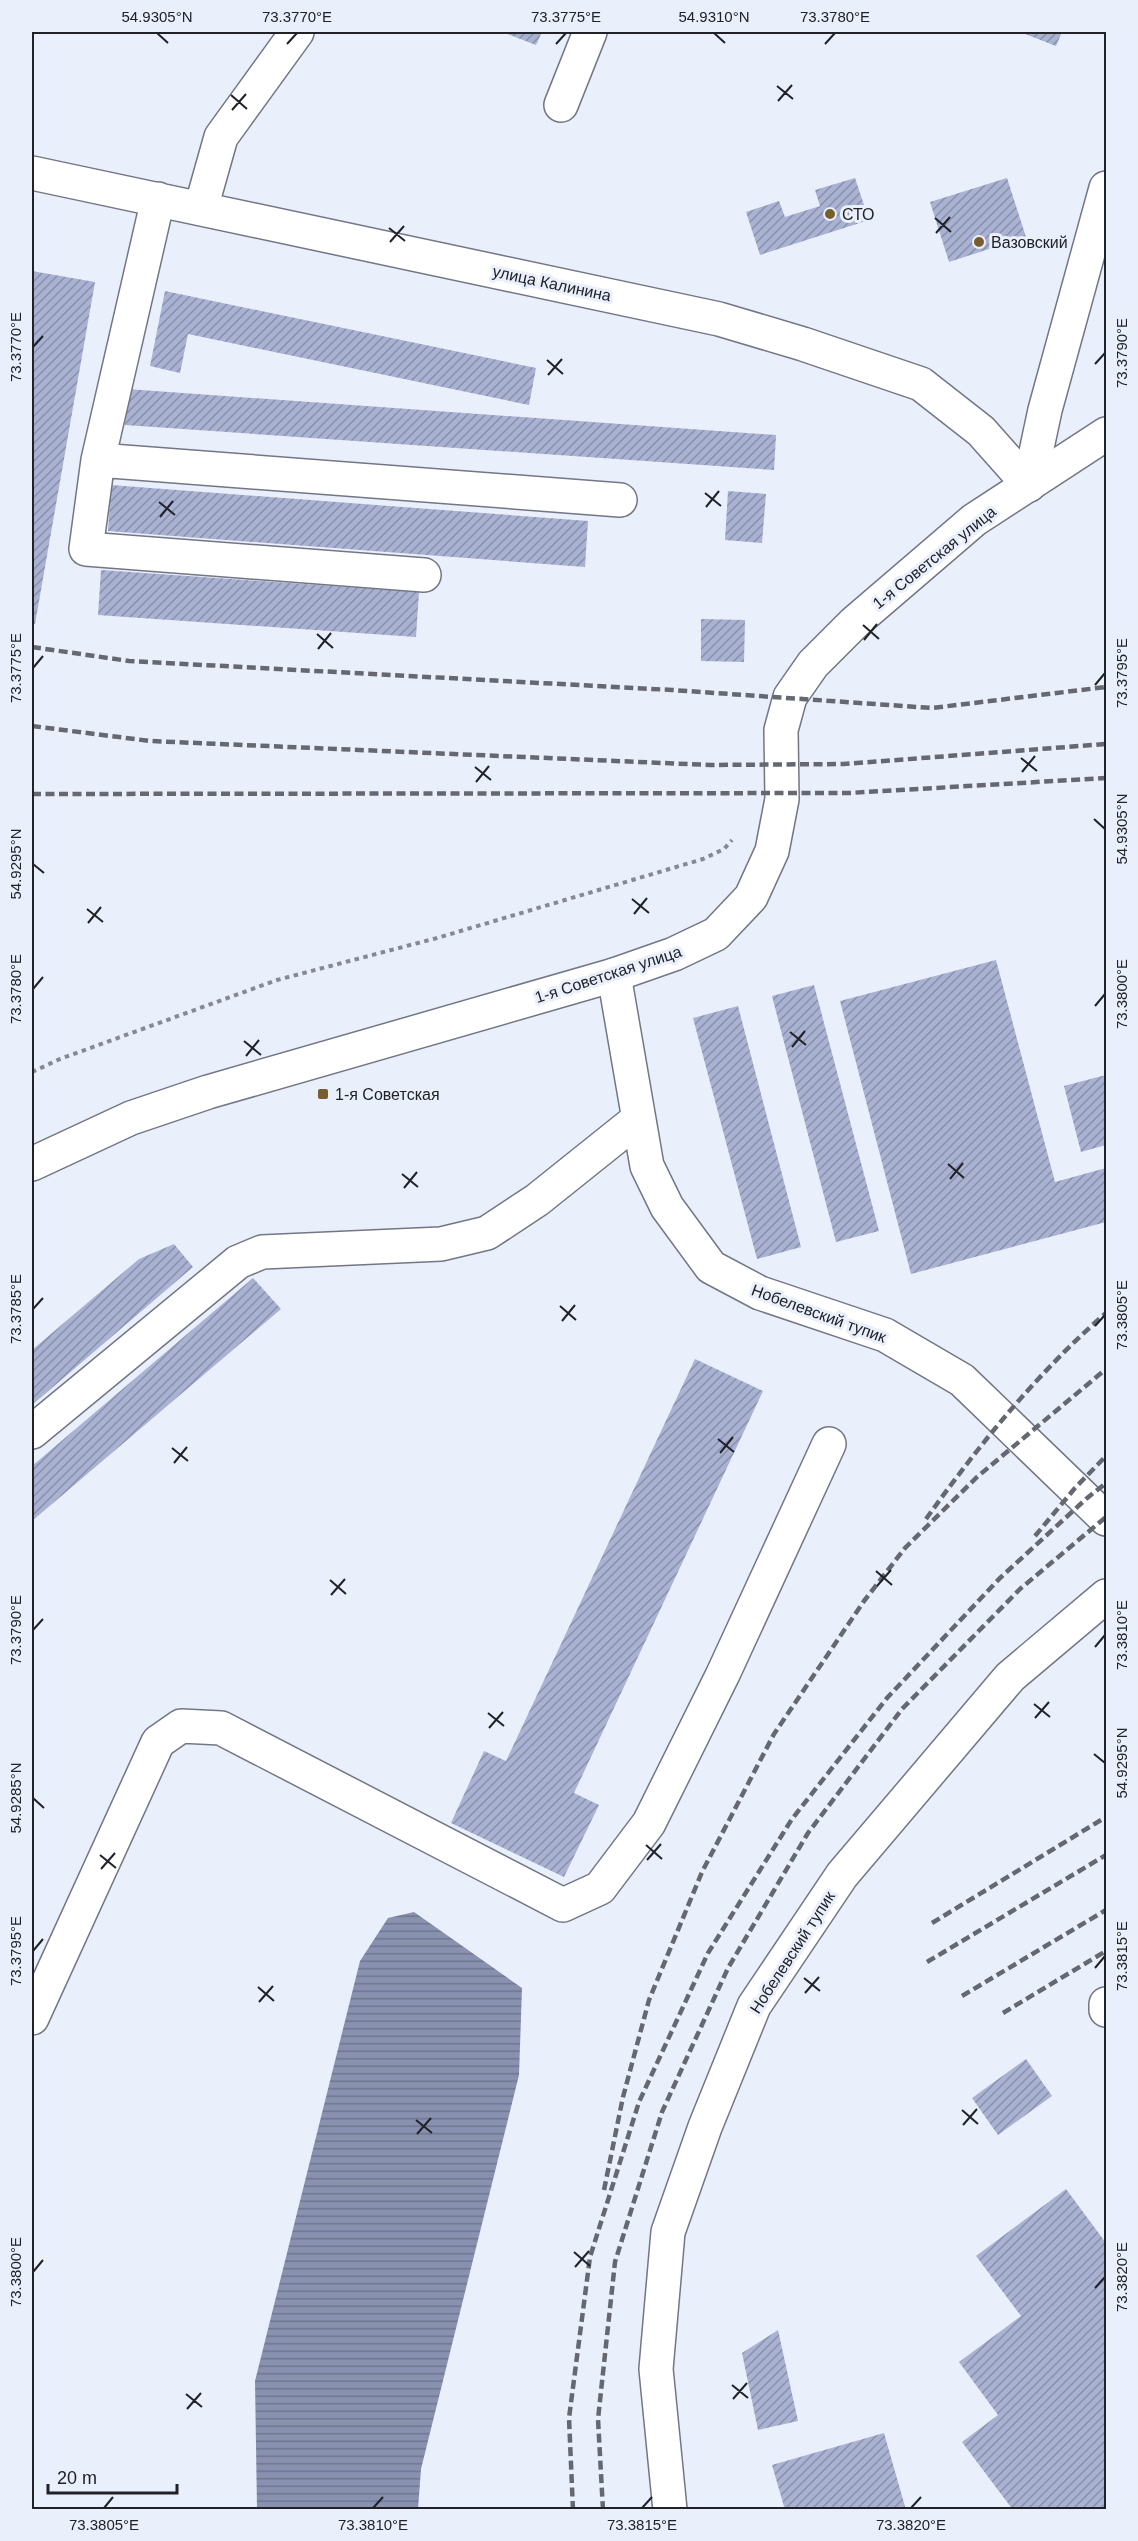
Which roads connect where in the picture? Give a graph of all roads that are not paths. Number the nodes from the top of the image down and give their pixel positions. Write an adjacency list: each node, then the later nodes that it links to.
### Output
1 (297, 32): 7 (street)
2 (590, 32): 3 (street)
3 (561, 105)
4 (32, 173): 6 (street, улица Калинина)
5 (1107, 188): 10 (street)
6 (158, 199): 7 (street, улица Калинина); 9 (street)
7 (201, 208): 10 (street, улица Калинина)
8 (1107, 434): 10 (street, 1-я Советская улица)
9 (99, 460): 11 (street); 12 (street)
10 (1029, 484): 13 (street, 1-я Советская улица)
11 (620, 500)
12 (424, 574)
13 (614, 975): 14 (street, Нобелевский тупик); 15 (street, 1-я Советская улица)
14 (637, 1120): 16 (street); 18 (street, Нобелевский тупик)
15 (32, 1164)
16 (32, 1432)
17 (829, 1444): 22 (street)
18 (1107, 1519)
19 (1107, 1596): 23 (street, Нобелевский тупик)
20 (1107, 2004): 21 (street)
21 (1107, 2010)
22 (32, 2018)
23 (670, 2510)

